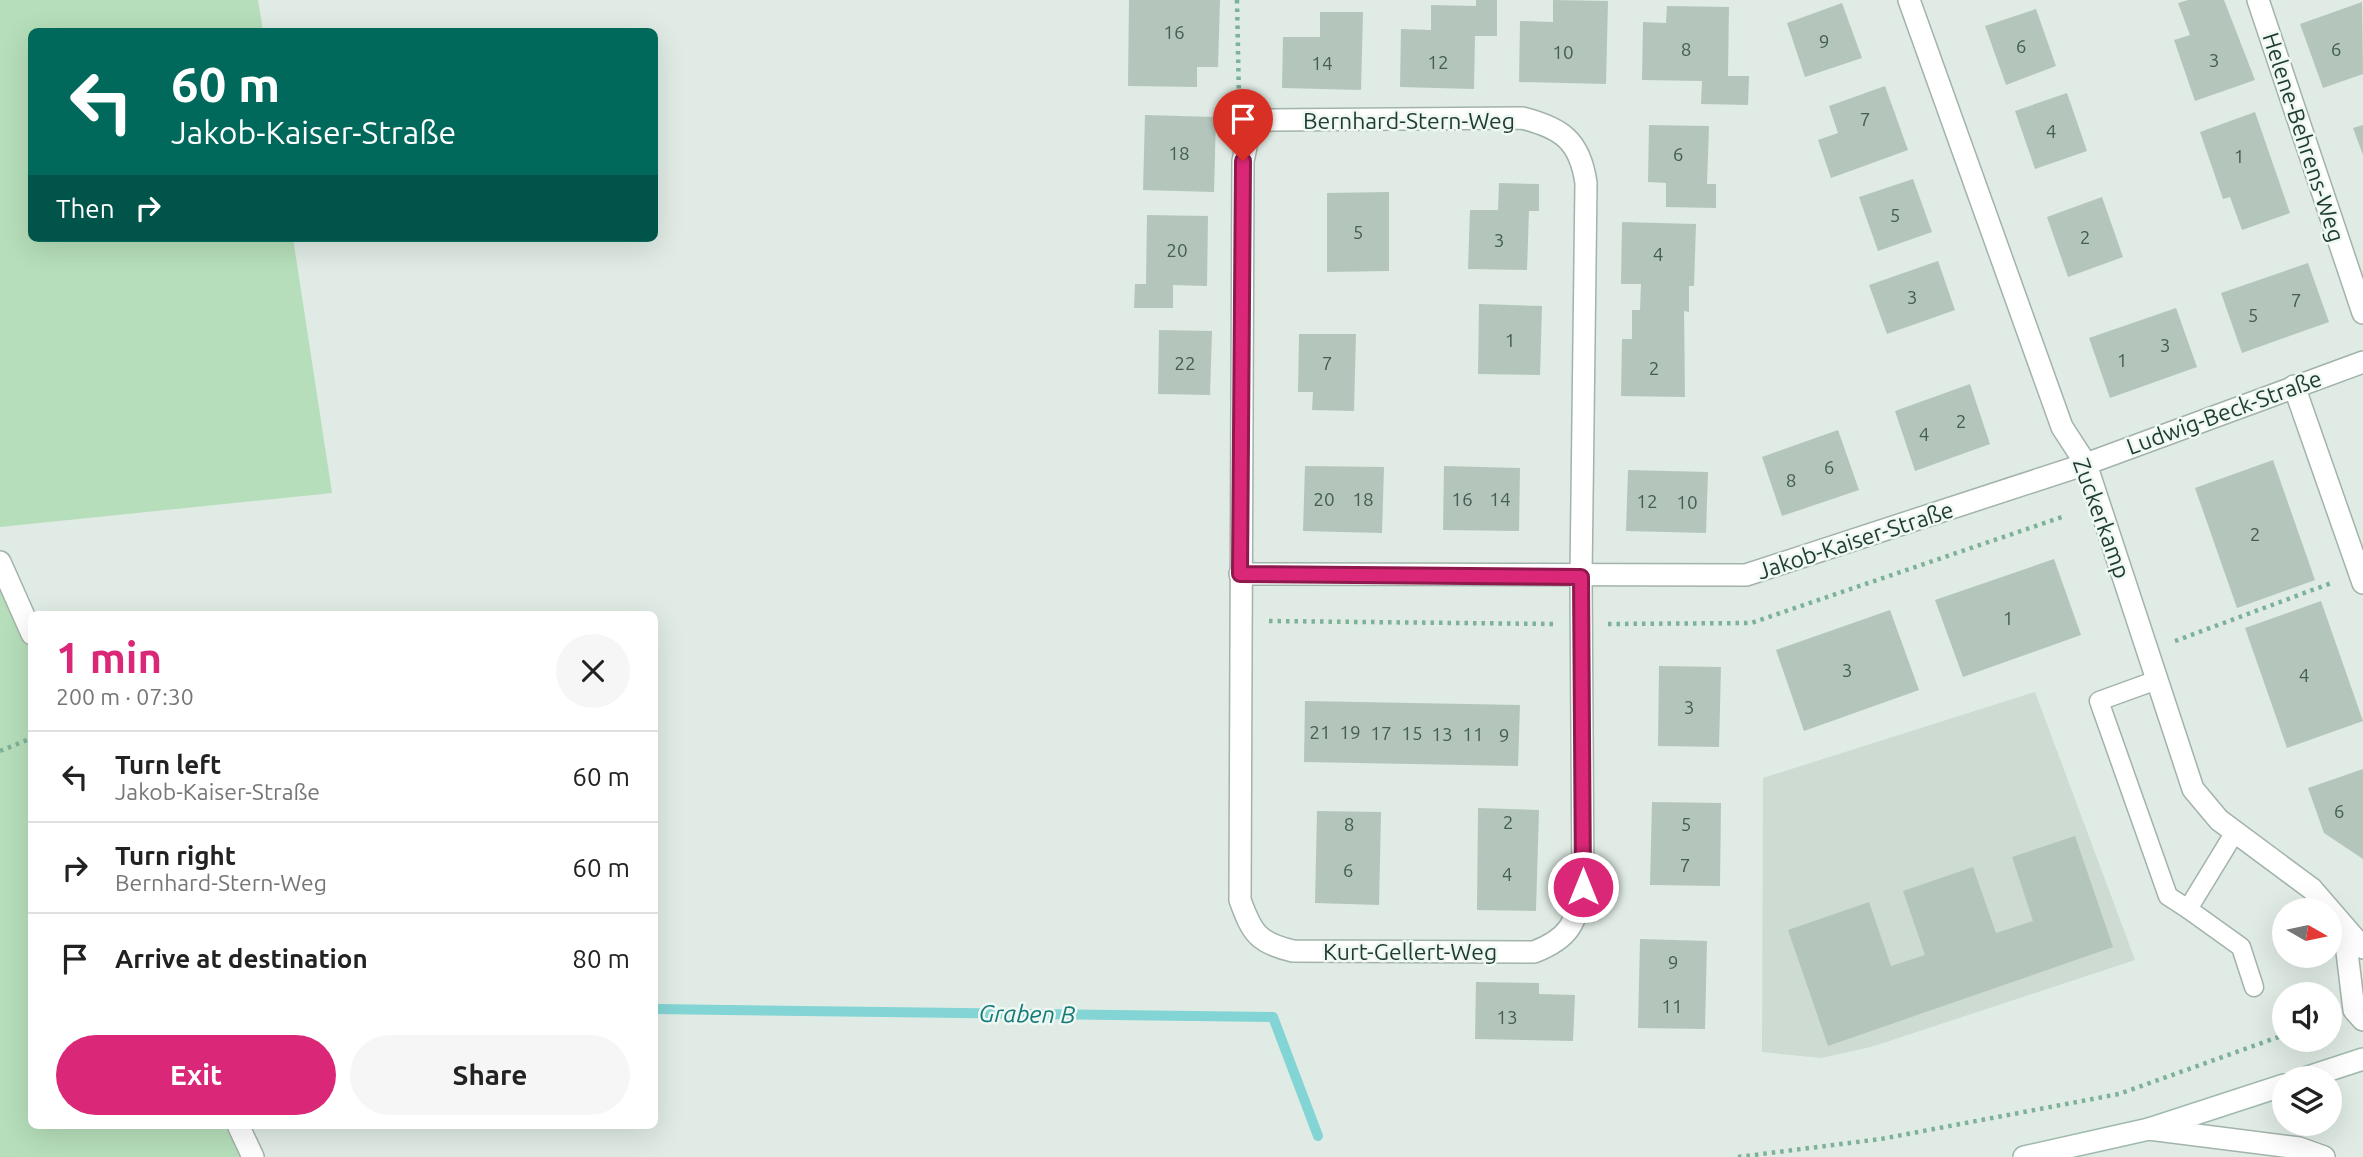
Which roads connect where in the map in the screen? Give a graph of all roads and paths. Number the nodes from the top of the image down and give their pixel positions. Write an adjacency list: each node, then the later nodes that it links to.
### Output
1 (1237, 0): 4 (path)
2 (2258, 0): 5 (street, Helene-Behrens-Weg)
3 (1916, 6): 8 (street, Zuckerkamp)
4 (1250, 128): 10 (street); 12 (street, Bernhard-Stern-Weg)
5 (2363, 313)
6 (2363, 362): 7 (street, Ludwig-Beck-Straße)
7 (2294, 386): 8 (street, Ludwig-Beck-Straße); 11 (street)
8 (2086, 464): 12 (street, Jakob-Kaiser-Straße); 14 (street, Zuckerkamp)
9 (0, 562): 13 (street)
10 (1240, 574): 12 (street, Jakob-Kaiser-Straße); 12 (street, Kurt-Gellert-Weg)
11 (2361, 576): 14 (path)
12 (1581, 577)
13 (28, 625)
14 (2148, 651): 15 (street, Zuckerkamp)
15 (2157, 680): 18 (street, Zuckerkamp); 19 (lane)
16 (28, 740): 17 (path)
17 (0, 751)
18 (2235, 832): 19 (lane); 20 (street, Zuckerkamp)
19 (2188, 909): 22 (lane)
20 (2344, 927): 21 (street, Zuckerkamp); 23 (street)
21 (2363, 948)
22 (2254, 987)
23 (2363, 1020)
24 (2272, 1039): 31 (path)
25 (2363, 1059): 26 (street)
26 (2342, 1066)
27 (2272, 1089): 29 (street)
28 (240, 1129): 30 (street)
29 (2149, 1129): 32 (street); 33 (street)
30 (253, 1157)
31 (1738, 1157)
32 (2024, 1157)
33 (2324, 1157)

